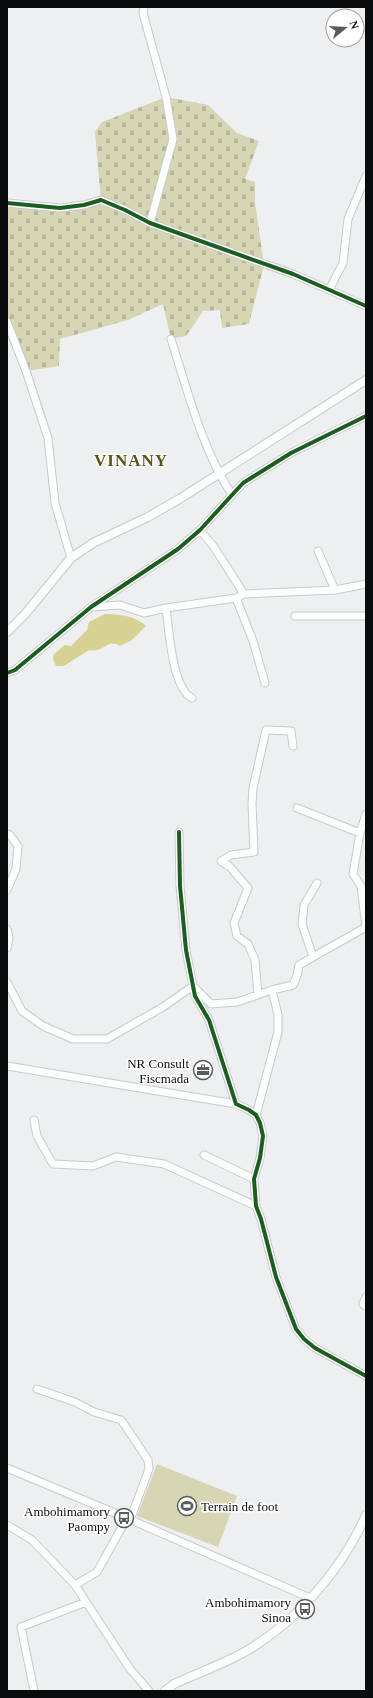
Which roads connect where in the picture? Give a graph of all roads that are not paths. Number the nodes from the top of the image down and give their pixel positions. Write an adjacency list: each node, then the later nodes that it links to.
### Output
1 (144, 7): 4 (street)
2 (366, 176): 5 (street)
3 (7, 203): 4 (street)
4 (150, 223): 5 (street)
5 (329, 290): 6 (street)
6 (366, 306)
7 (7, 322): 15 (street)
8 (171, 340): 11 (street)
9 (366, 380): 11 (street)
10 (366, 416): 12 (street)
11 (219, 475): 12 (street); 15 (street)
12 (232, 495): 13 (street)
13 (200, 530): 18 (street); 20 (street)
14 (318, 551): 17 (street)
15 (71, 558): 24 (street)
16 (366, 584): 17 (street)
17 (335, 590): 18 (street)
18 (244, 594): 19 (street)
19 (236, 598): 21 (street); 26 (street)
20 (91, 607): 21 (street); 25 (street)
21 (166, 608): 27 (street)
22 (295, 616): 23 (street)
23 (366, 616)
24 (7, 632)
25 (7, 673)
26 (265, 683)
27 (192, 698)
28 (293, 746): 43 (street)
29 (297, 808): 32 (street)
30 (366, 814): 32 (street)
31 (179, 832): 41 (street)
32 (360, 833): 36 (street)
33 (7, 834): 35 (street)
34 (317, 883): 39 (street)
35 (7, 890)
36 (366, 927): 39 (street)
37 (7, 929): 38 (street)
38 (7, 948)
39 (313, 957): 42 (street)
40 (7, 982): 41 (street)
41 (193, 986): 43 (street); 45 (street)
42 (272, 990): 43 (street); 46 (street)
43 (258, 994)
44 (7, 1066): 45 (street)
45 (236, 1104): 46 (street)
46 (256, 1116): 49 (street)
47 (34, 1120): 50 (street)
48 (204, 1155): 49 (street)
49 (254, 1179): 50 (street)
50 (256, 1206): 53 (street)
51 (366, 1297): 52 (street)
52 (366, 1306)
53 (366, 1376)
54 (37, 1389): 57 (street)
55 (7, 1468): 57 (street)
56 (366, 1515): 60 (street)
57 (128, 1519): 59 (street); 60 (street)
58 (7, 1525): 59 (street)
59 (75, 1584): 61 (street)
60 (310, 1598): 64 (street)
61 (86, 1602): 62 (street); 63 (street)
62 (34, 1691)
63 (149, 1691)
64 (165, 1691)

